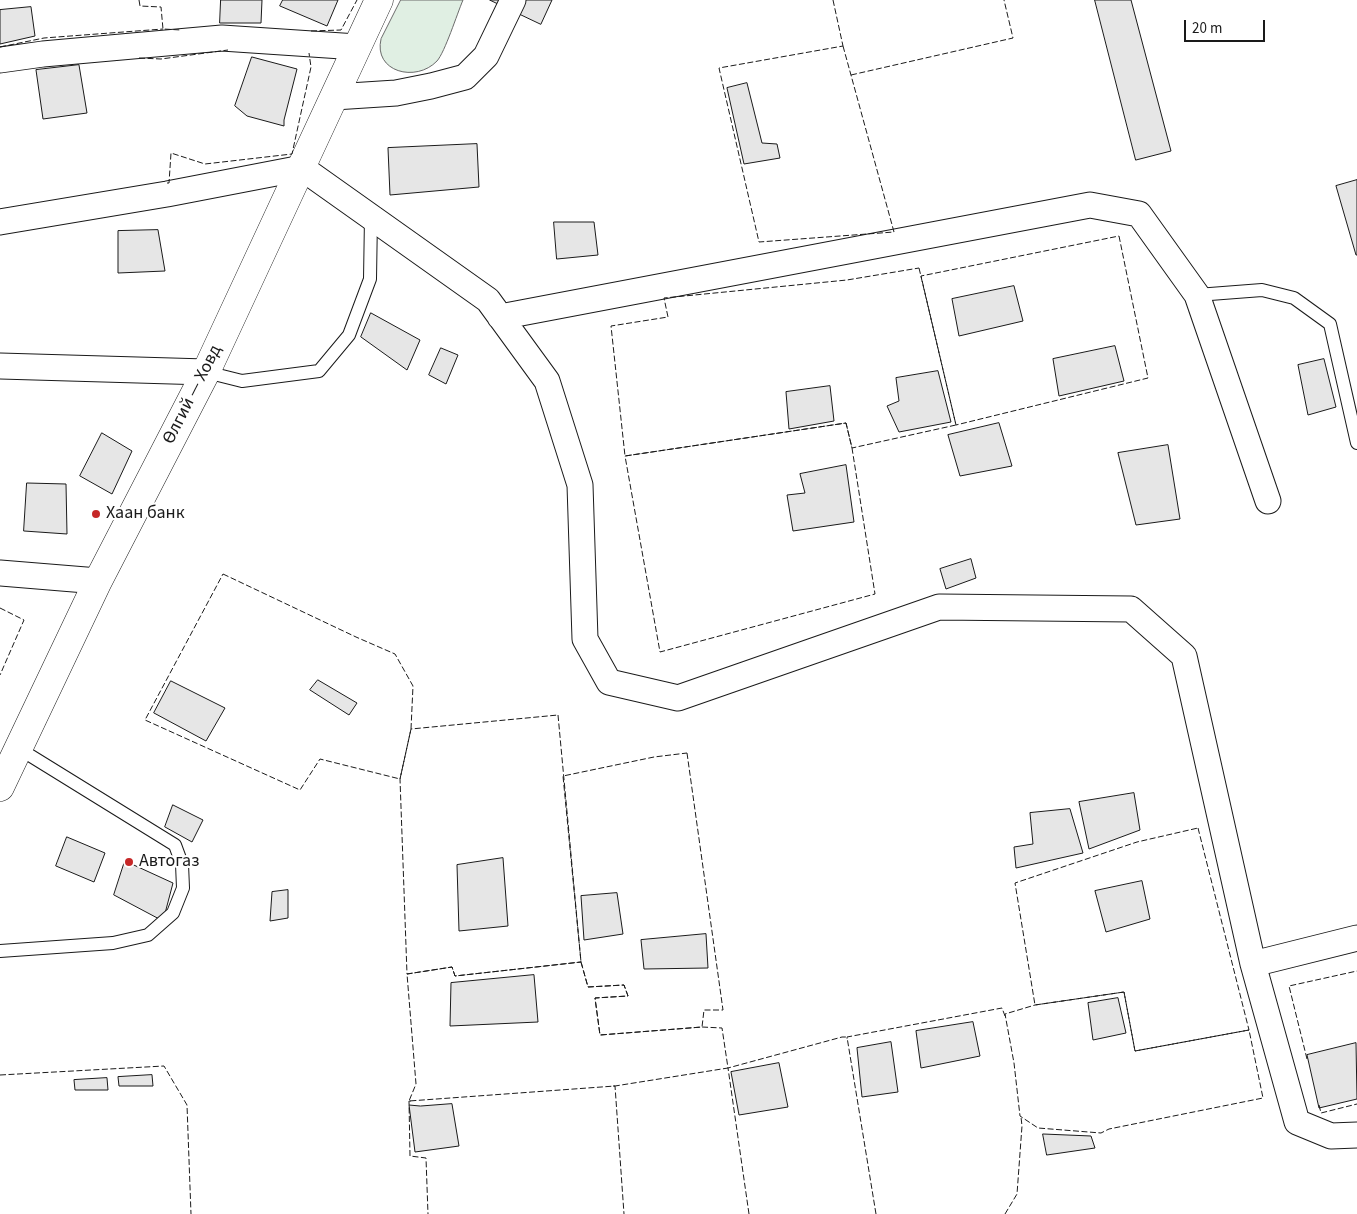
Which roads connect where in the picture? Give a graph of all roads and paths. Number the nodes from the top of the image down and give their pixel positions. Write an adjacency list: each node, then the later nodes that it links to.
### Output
1 (379, 0): 3 (highway, Өлгий — Ховд)
2 (513, 0): 5 (street)
3 (357, 47): 4 (street); 5 (highway, Өлгий — Ховд)
4 (0, 60)
5 (334, 97): 6 (highway, Өлгий — Ховд)
6 (302, 168): 7 (street); 8 (street); 12 (highway, Өлгий — Ховд)
7 (370, 217): 10 (street); 12 (lane)
8 (0, 222)
9 (1197, 295): 10 (street); 13 (lane); 14 (street)
10 (500, 317): 21 (street)
11 (0, 366): 12 (street)
12 (206, 372): 16 (highway, Өлгий — Ховд)
13 (1357, 443)
14 (1268, 501)
15 (0, 573): 16 (street)
16 (98, 581): 17 (highway, Өлгий — Ховд)
17 (18, 748): 18 (highway, Өлгий — Ховд); 20 (lane)
18 (0, 787)
19 (1357, 938): 21 (street)
20 (0, 951)
21 (1253, 964): 22 (street)
22 (1357, 1134)

